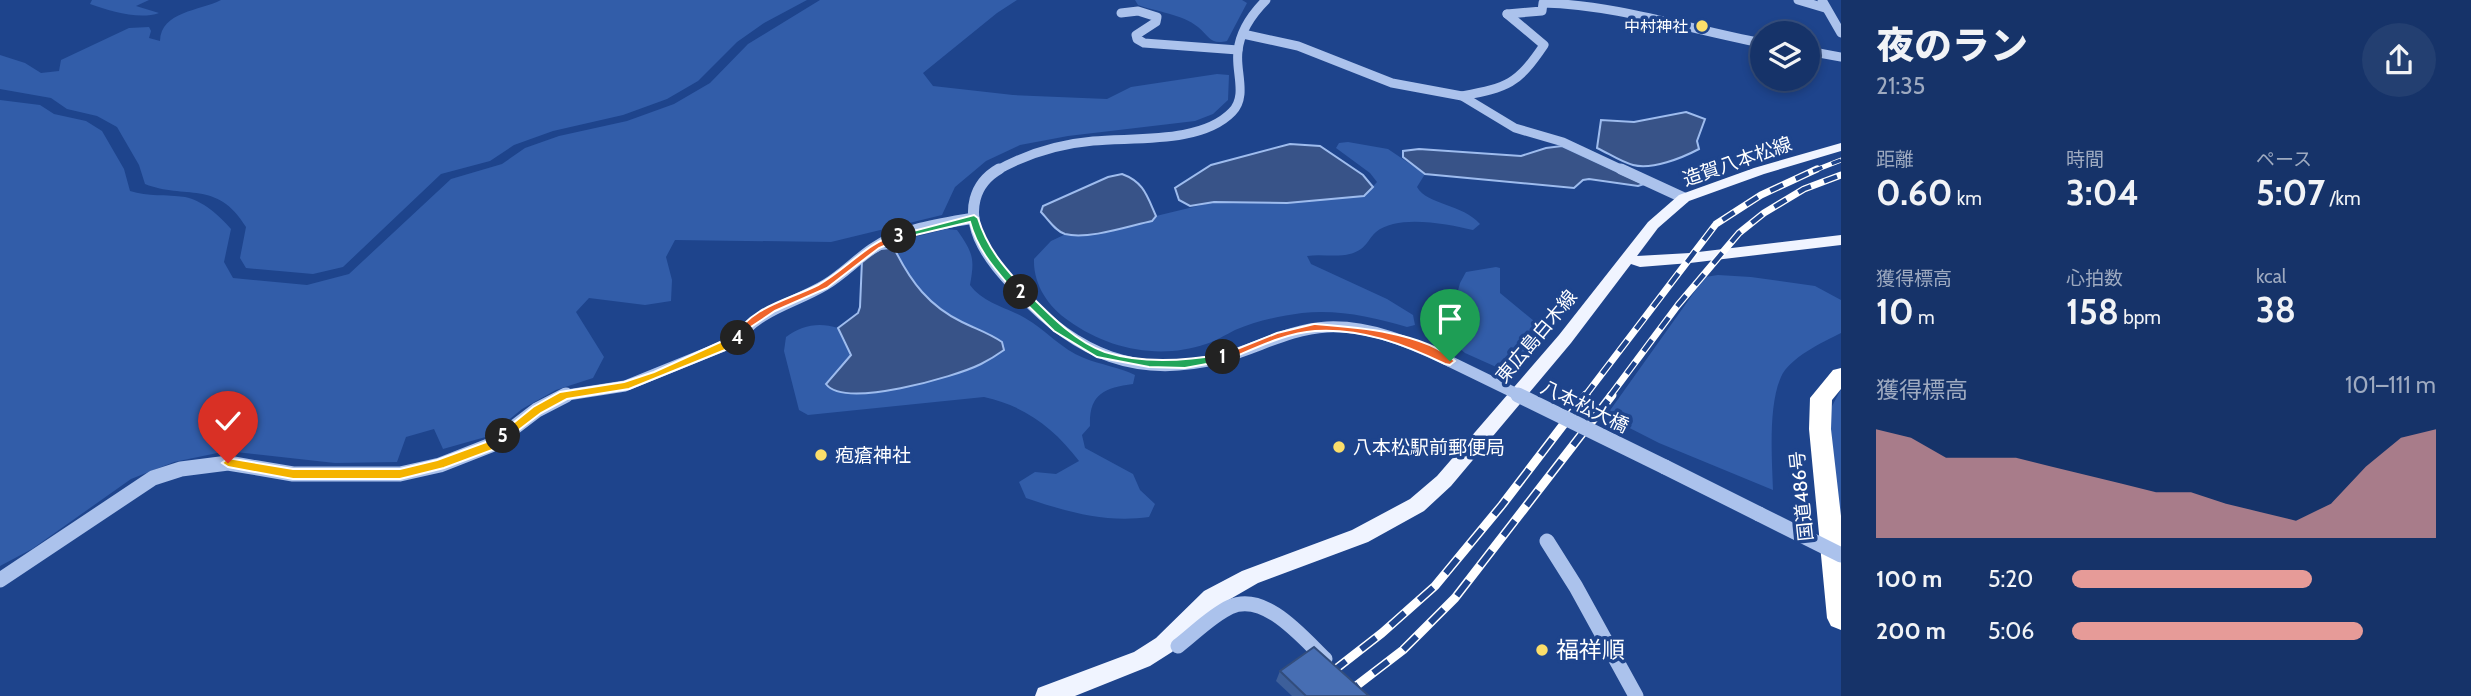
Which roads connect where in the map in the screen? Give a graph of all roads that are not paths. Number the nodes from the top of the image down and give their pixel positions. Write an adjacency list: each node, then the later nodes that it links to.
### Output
1 (1266, 0): 8 (street)
2 (1641, 0): 6 (street)
3 (1798, 0): 4 (street)
4 (1823, 4): 7 (street)
5 (1121, 13): 10 (street)
6 (1641, 14): 9 (street); 13 (street)
7 (1841, 33)
8 (1243, 34): 10 (street); 13 (street)
9 (1750, 41)
10 (1238, 50): 16 (street)
11 (1820, 53): 12 (street)
12 (1841, 57)
13 (1462, 96): 15 (street)
14 (1841, 147): 15 (main road, 造賀八本松線)
15 (1684, 198): 18 (main road, 造賀八本松線)
16 (974, 218): 21 (street, 八本松大橋, bridge); 22 (street)
17 (1841, 240): 18 (main road)
18 (1628, 259): 24 (main road, 東広島白木線)
19 (1841, 375): 23 (highway, 国道486号)
20 (1546, 541): 27 (street)
21 (1841, 555)
22 (0, 580)
23 (1841, 618)
24 (1171, 645): 25 (street, bridge); 26 (main road, 東広島白木線)
25 (1337, 669)
26 (1047, 696)
27 (1636, 696)

